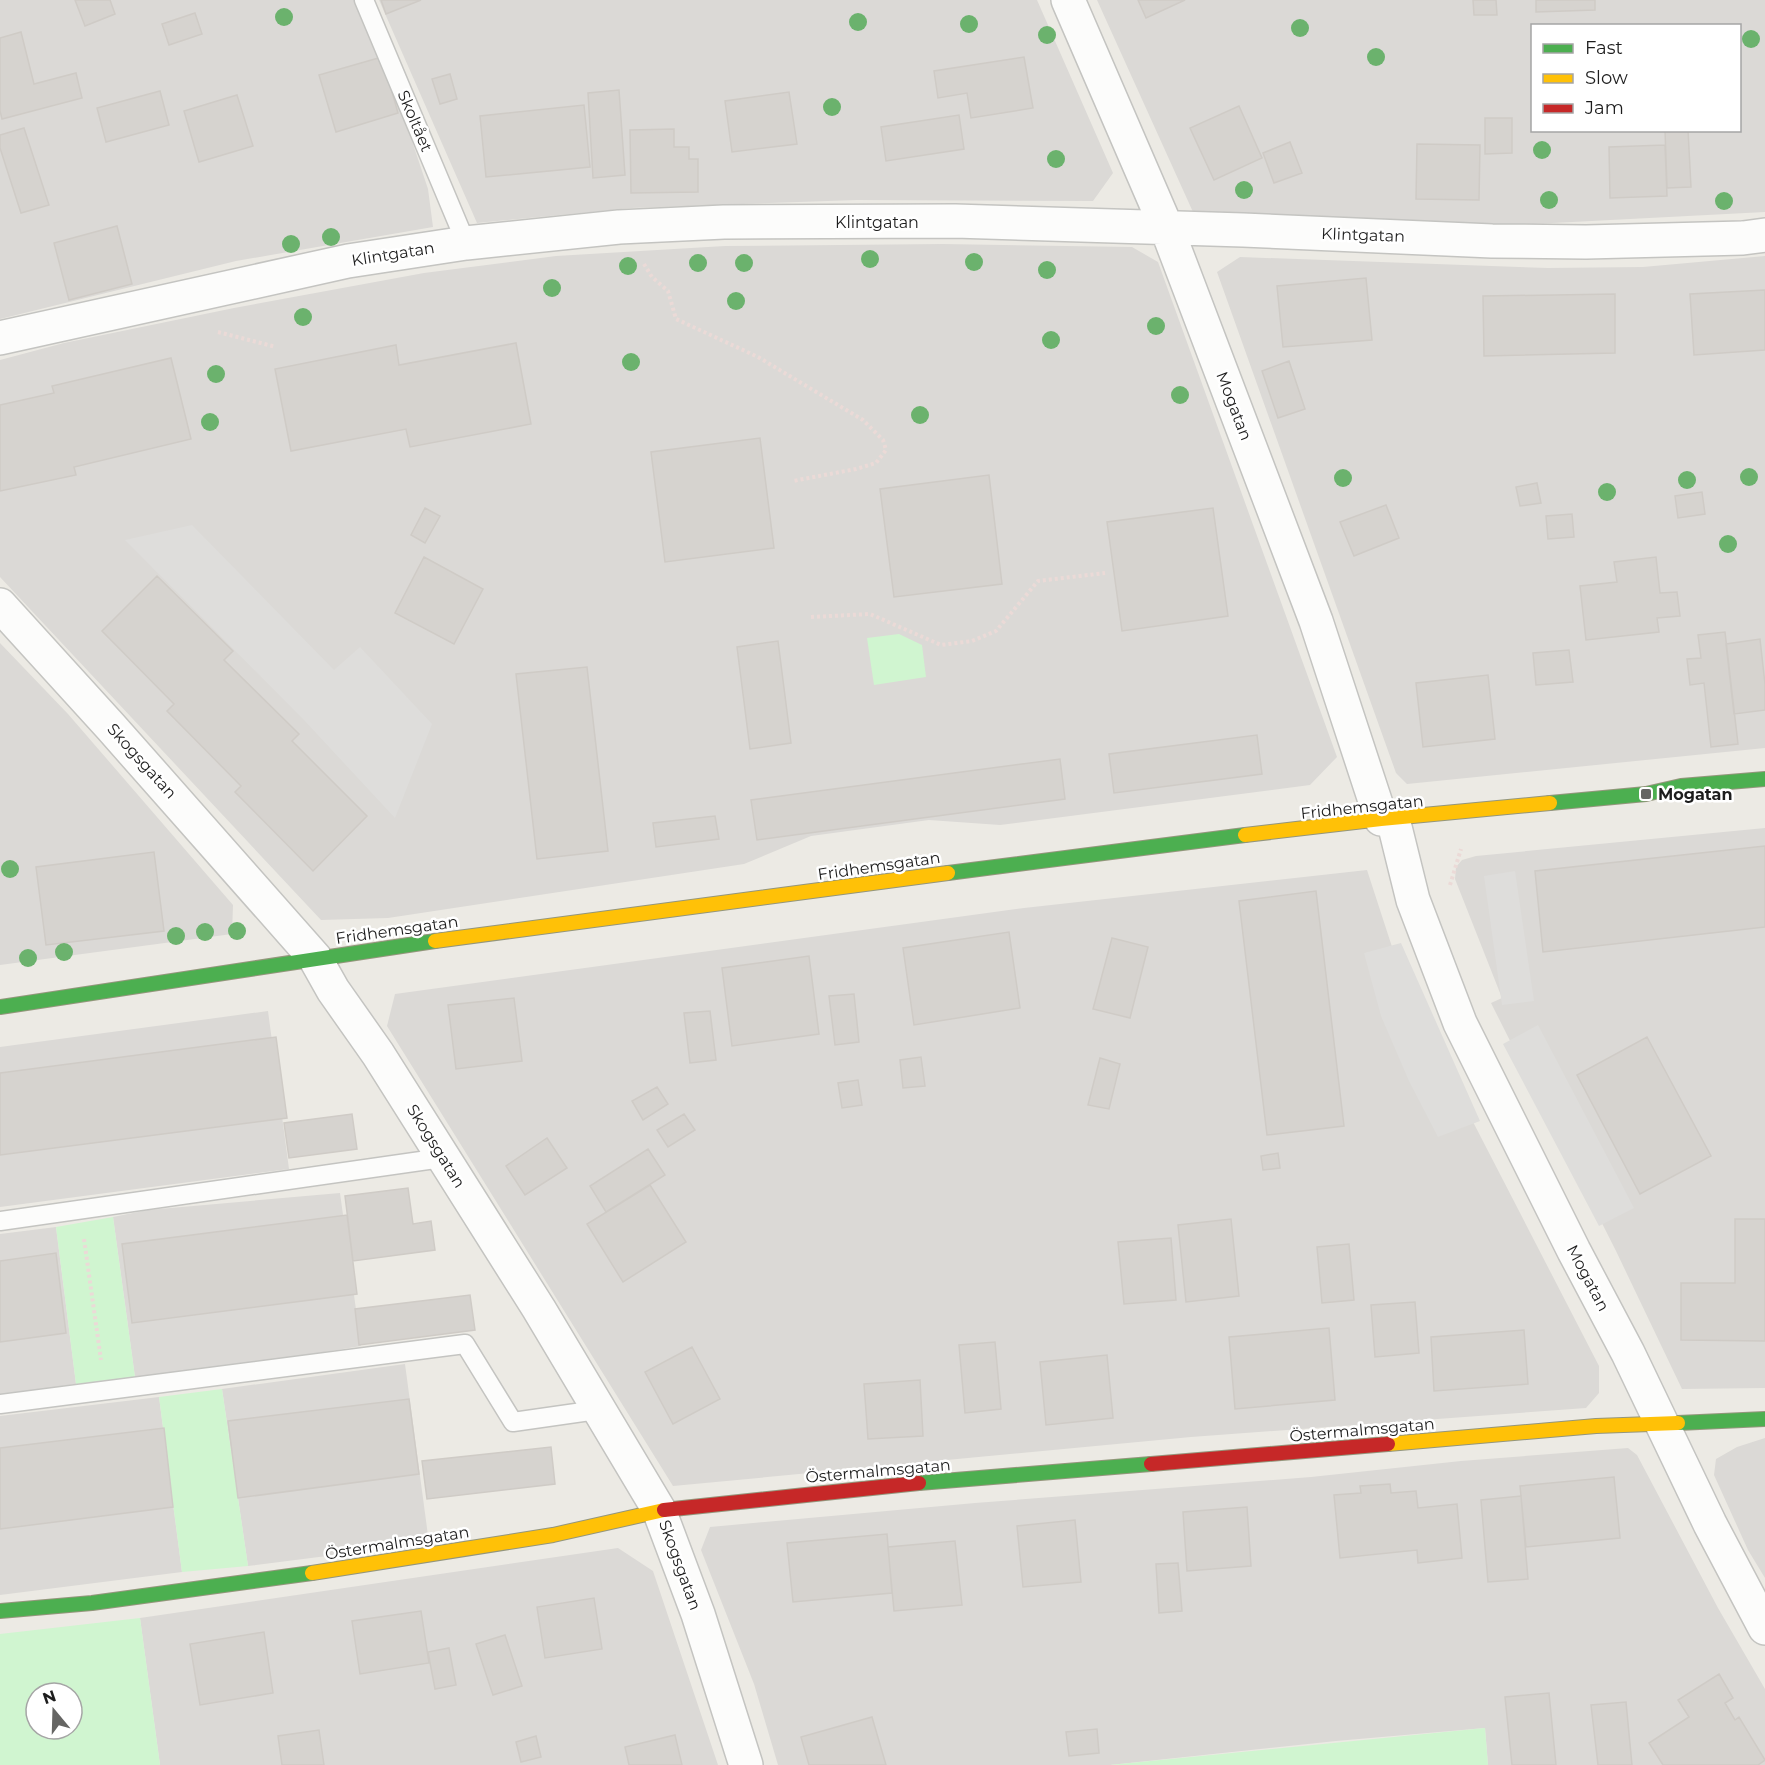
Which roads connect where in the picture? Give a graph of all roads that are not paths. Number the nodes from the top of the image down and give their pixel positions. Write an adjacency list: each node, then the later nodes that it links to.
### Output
1 (364, 0): 5 (lane, Skoltået)
2 (1068, 0): 3 (street, Mogatan)
3 (1167, 229): 4 (street, Klintgatan); 5 (street, Klintgatan); 9 (street, Mogatan)
4 (1765, 236)
5 (466, 243): 6 (street, Klintgatan)
6 (0, 338)
7 (0, 605): 10 (street, Skogsgatan)
8 (1765, 778): 9 (street, Fridhemsgatan)
9 (1387, 819): 10 (street, Fridhemsgatan); 17 (street, Mogatan)
10 (315, 958): 11 (street, Fridhemsgatan); 12 (street, Skogsgatan)
11 (0, 1007)
12 (442, 1158): 13 (lane); 15 (street, Skogsgatan)
13 (0, 1221)
14 (0, 1404): 15 (lane)
15 (597, 1410): 18 (street, Skogsgatan)
16 (1765, 1419): 17 (street, Östermalmsgatan)
17 (1662, 1423): 18 (street, Östermalmsgatan); 20 (street, Mogatan)
18 (659, 1510): 19 (street, Östermalmsgatan); 21 (street, Skogsgatan)
19 (0, 1611)
20 (1765, 1628)
21 (746, 1765)

